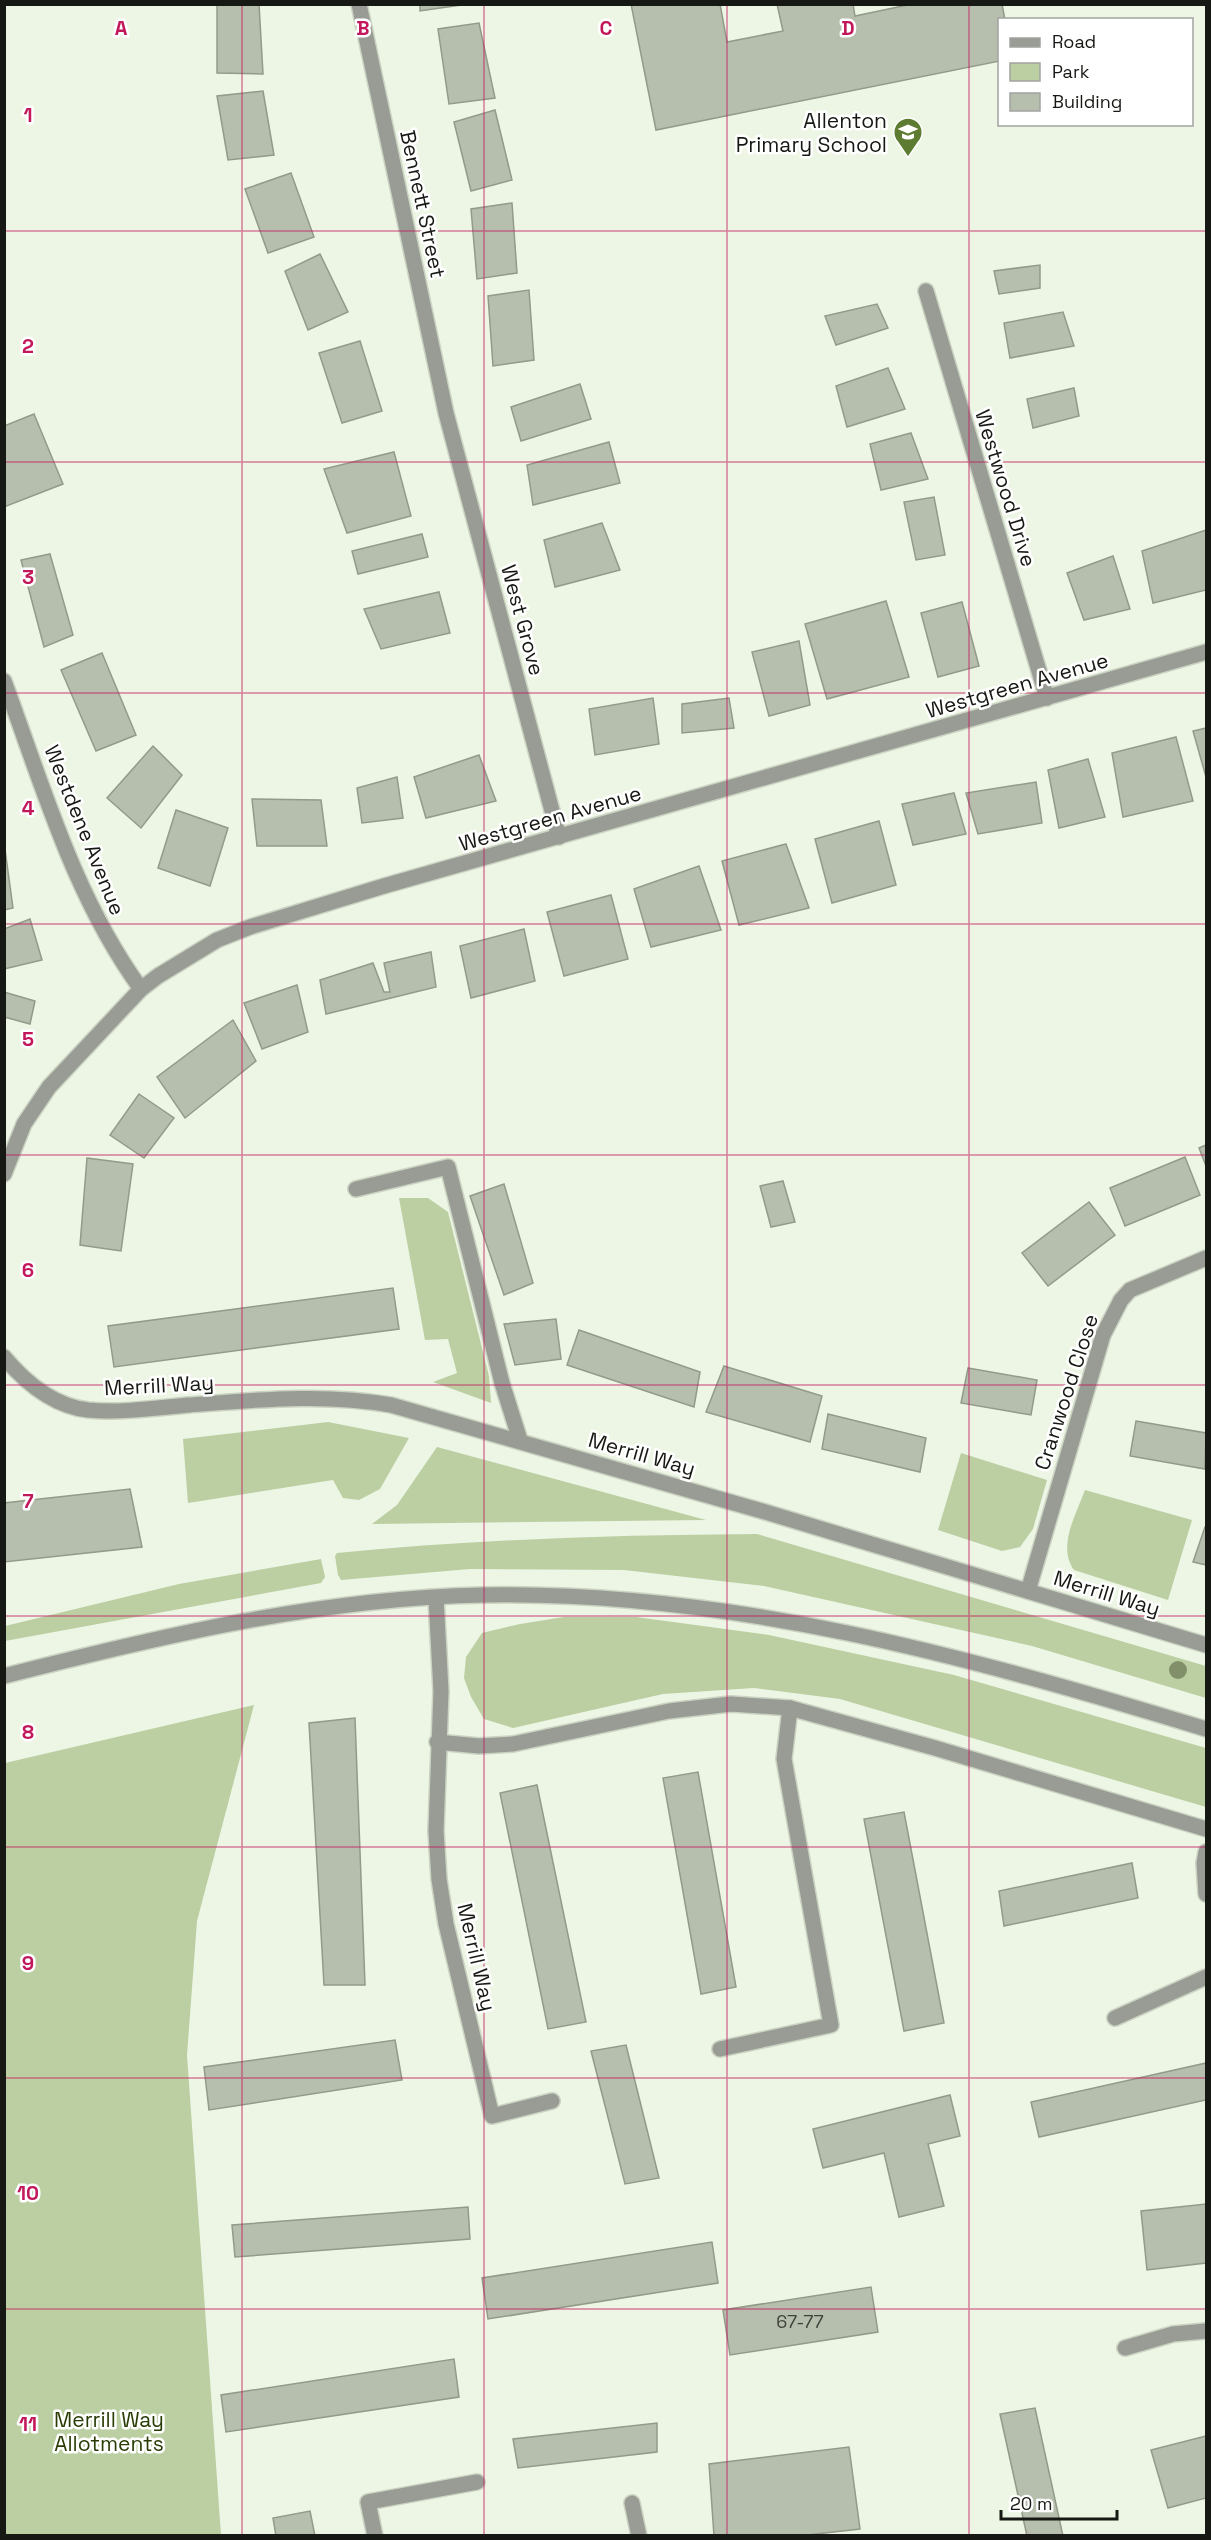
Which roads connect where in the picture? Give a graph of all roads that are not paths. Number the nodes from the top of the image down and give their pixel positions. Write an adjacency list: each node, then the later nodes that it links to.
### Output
1 (359, 4): 3 (street, Bennett Street)
2 (926, 291): 6 (street, Westwood Drive)
3 (446, 413): 7 (street, West Grove)
4 (1206, 652): 6 (street, Westgreen Avenue)
5 (4, 681): 8 (street, Westdene Avenue)
6 (1047, 698): 7 (street, Westgreen Avenue)
7 (559, 837): 8 (street, Westgreen Avenue)
8 (141, 988): 9 (street, Westgreen Avenue)
9 (4, 1174)
10 (356, 1189): 13 (street)
11 (1206, 1258): 14 (street, Cranwood Close)
12 (4, 1357): 13 (street, Merrill Way)
13 (520, 1440): 14 (street, Merrill Way)
14 (1028, 1591): 16 (street, Merrill Way)
15 (436, 1598): 17 (street); 19 (street); 20 (street, Merrill Way)
16 (1206, 1645)
17 (4, 1676)
18 (790, 1708): 20 (street); 21 (street); 26 (street)
19 (1206, 1729)
20 (438, 1742): 27 (street, Merrill Way)
21 (1206, 1829)
22 (1206, 1852): 23 (street)
23 (1206, 1894)
24 (1206, 1977): 25 (street)
25 (1115, 2018)
26 (720, 2049)
27 (552, 2101)
28 (1206, 2331): 29 (street)
29 (1125, 2348)
30 (477, 2482): 32 (street)
31 (632, 2503): 33 (street)
32 (375, 2535)
33 (639, 2535)

